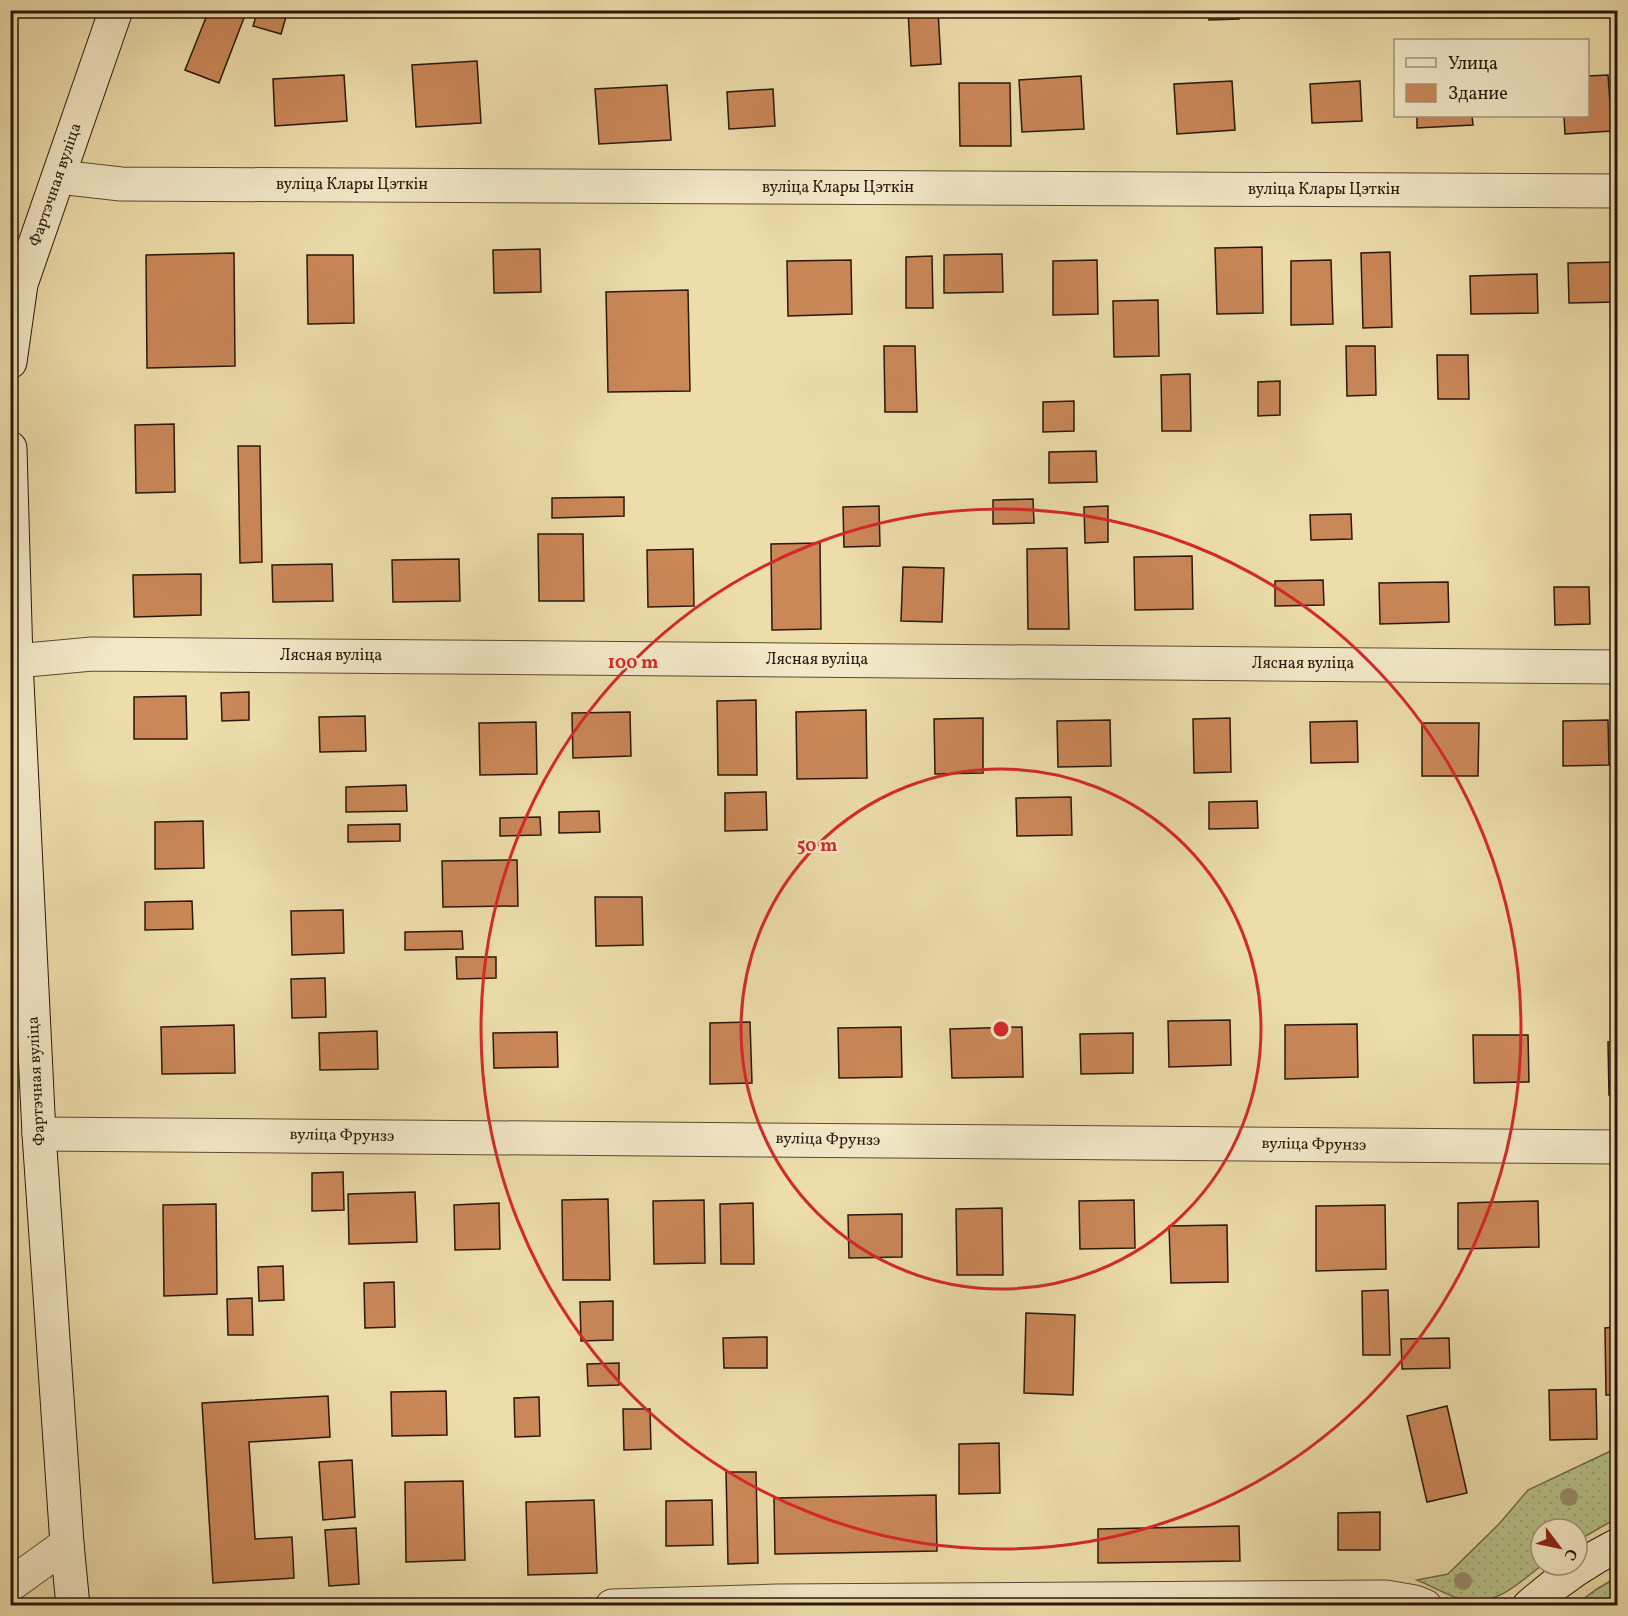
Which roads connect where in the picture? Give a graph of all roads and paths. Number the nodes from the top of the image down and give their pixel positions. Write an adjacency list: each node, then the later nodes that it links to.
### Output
1 (116, 10): 2 (street, Фартэчная вуліца)
2 (59, 177): 3 (street, вуліца Клары Цэткін); 4 (street, Фартэчная вуліца)
3 (1617, 191)
4 (10, 362)
5 (10, 448): 6 (street, Фартэчная вуліца)
6 (16, 661): 7 (street, Лясная вуліца); 8 (street, Фартэчная вуліца)
7 (1617, 667)
8 (39, 1134): 9 (street, вуліца Фрунзэ); 10 (street, Фартэчная вуліца)
9 (1617, 1148)
10 (67, 1544): 12 (street); 13 (street, Фартэчная вуліца)
11 (1617, 1545): 16 (street)
12 (10, 1585)
13 (73, 1605)
14 (612, 1605): 15 (street)
15 (1425, 1605)
16 (1529, 1605)

